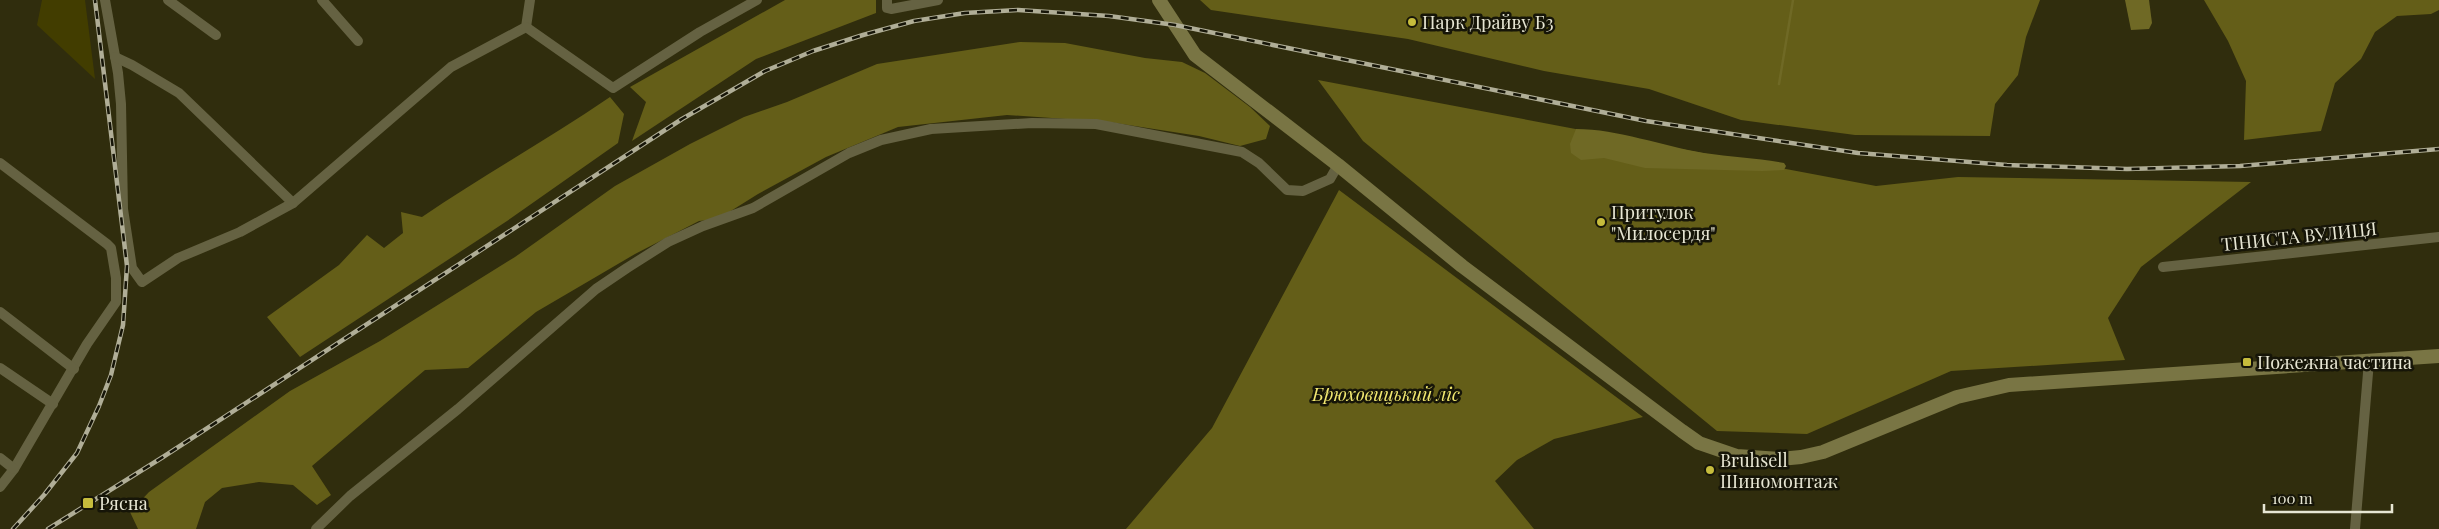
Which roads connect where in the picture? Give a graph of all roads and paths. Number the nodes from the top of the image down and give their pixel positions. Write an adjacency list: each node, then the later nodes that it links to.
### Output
1 (105, 0): 12 (street)
2 (168, 0): 10 (street)
3 (322, 0): 11 (street)
4 (530, 0): 9 (street)
5 (757, 0): 9 (street)
6 (887, 0): 7 (street)
7 (938, 0)
8 (1159, 0): 14 (main road)
9 (526, 27): 15 (street)
10 (216, 35)
11 (358, 41)
12 (114, 58): 15 (street); 15 (street)
13 (0, 163): 22 (street)
14 (1338, 165): 20 (main road); 27 (street)
15 (293, 203)
16 (2439, 237): 17 (street, ТІНИСТА ВУЛИЦЯ)
17 (2163, 266)
18 (0, 312): 22 (street)
19 (2439, 356): 20 (main road)
20 (2369, 362): 28 (street)
21 (0, 368): 23 (street)
22 (74, 369): 23 (street)
23 (53, 404): 25 (street)
24 (0, 458): 25 (street)
25 (14, 469): 26 (street)
26 (0, 487)
27 (316, 529)
28 (2355, 529)

